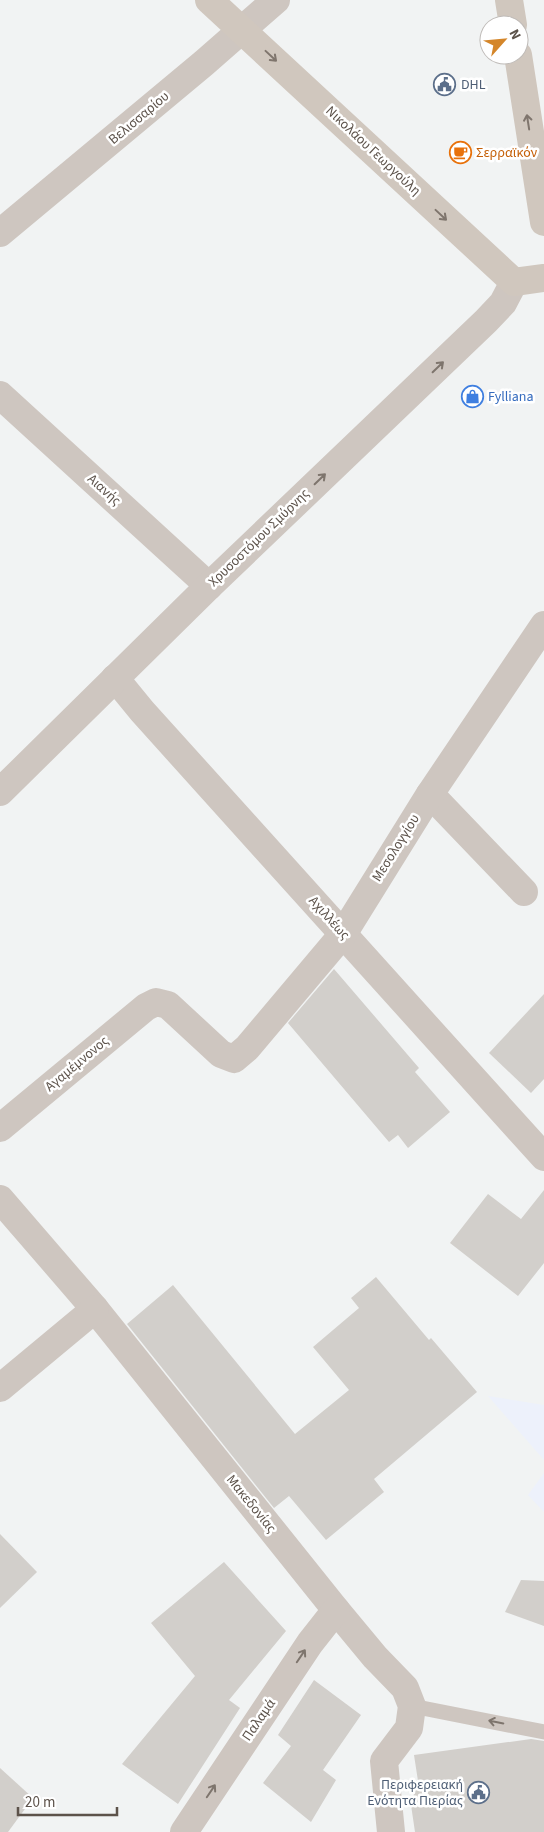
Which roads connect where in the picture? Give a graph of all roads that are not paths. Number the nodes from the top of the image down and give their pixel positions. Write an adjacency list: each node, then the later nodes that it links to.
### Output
1 (209, 0): 5 (main road, Νικολάου Γεωργούλη)
2 (276, 0): 5 (street, Βελισσαρίου)
3 (509, 0): 4 (main road)
4 (511, 15)
5 (242, 30): 8 (street, Βελισσαρίου); 10 (main road, Νικολάου Γεωργούλη, one-way to 10)
6 (520, 65): 7 (main road, one-way to 6)
7 (544, 222)
8 (0, 233)
9 (544, 278): 10 (main road)
10 (514, 282): 12 (street, Χρυσοστόμου Σμύρνης, one-way to 10)
11 (0, 395): 12 (street, Αιανής)
12 (209, 586): 14 (street, Χρυσοστόμου Σμύρνης)
13 (544, 625): 16 (street, Μεσολογγίου)
14 (115, 678): 15 (street, Χρυσοστόμου Σμύρνης); 18 (street, Αχιλλέως)
15 (0, 792)
16 (430, 794): 17 (street); 18 (street, Μεσολογγίου)
17 (524, 892)
18 (343, 934): 19 (street, Μεσολογγίου); 21 (street, Αχιλλέως)
19 (156, 1002): 20 (street, Αγαμέμνονος)
20 (0, 1128)
21 (544, 1157)
22 (0, 1199): 23 (street, Μακεδονίας)
23 (95, 1309): 24 (street); 25 (street, Μακεδονίας)
24 (0, 1388)
25 (336, 1610): 26 (street, Μακεδονίας); 28 (street, Παλαμά, one-way to 25)
26 (412, 1706): 27 (lane, one-way to 26); 29 (street)
27 (544, 1732)
28 (184, 1832)
29 (391, 1832)

